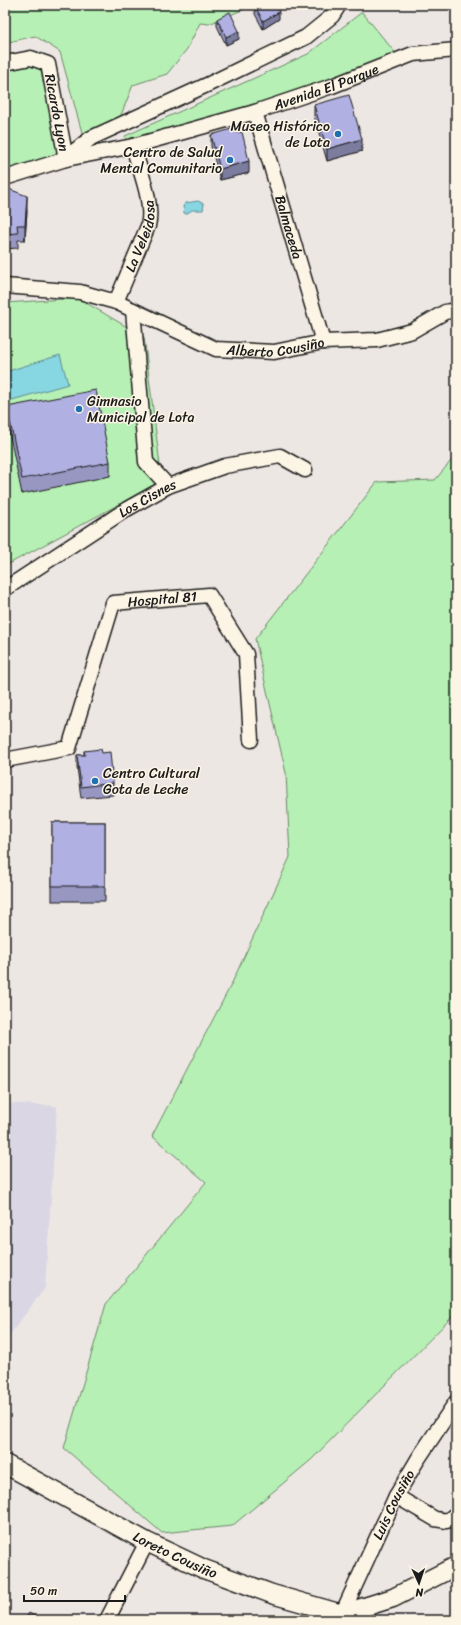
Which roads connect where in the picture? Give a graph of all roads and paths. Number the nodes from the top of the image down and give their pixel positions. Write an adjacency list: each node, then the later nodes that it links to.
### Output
1 (339, 5): 6 (street)
2 (456, 50): 4 (street, Avenida El Parque)
3 (5, 63): 6 (street, Ricardo Lyon)
4 (255, 112): 5 (street, Avenida El Parque); 12 (street, Balmaceda)
5 (133, 146): 6 (street, Avenida El Parque); 9 (street, La Veleidosa)
6 (66, 159): 7 (street, Avenida El Parque)
7 (5, 178)
8 (5, 286): 9 (street, Alberto Cousiño)
9 (116, 302): 10 (street, Alberto Cousiño)
10 (133, 310): 12 (street, Alberto Cousiño); 14 (street)
11 (456, 310): 12 (street, Alberto Cousiño)
12 (323, 342)
13 (305, 470): 14 (street, Los Cisnes)
14 (168, 486): 15 (street, Los Cisnes)
15 (5, 589)
16 (251, 740): 17 (street, Hospital 81)
17 (5, 760)
18 (456, 1402): 20 (street, Luis Cousiño)
19 (6, 1468): 22 (street, Loreto Cousiño)
20 (396, 1496): 21 (street); 24 (street, Luis Cousiño)
21 (456, 1514)
22 (147, 1542): 24 (street, Loreto Cousiño); 25 (street)
23 (456, 1566): 24 (street)
24 (349, 1617)
25 (107, 1620)

